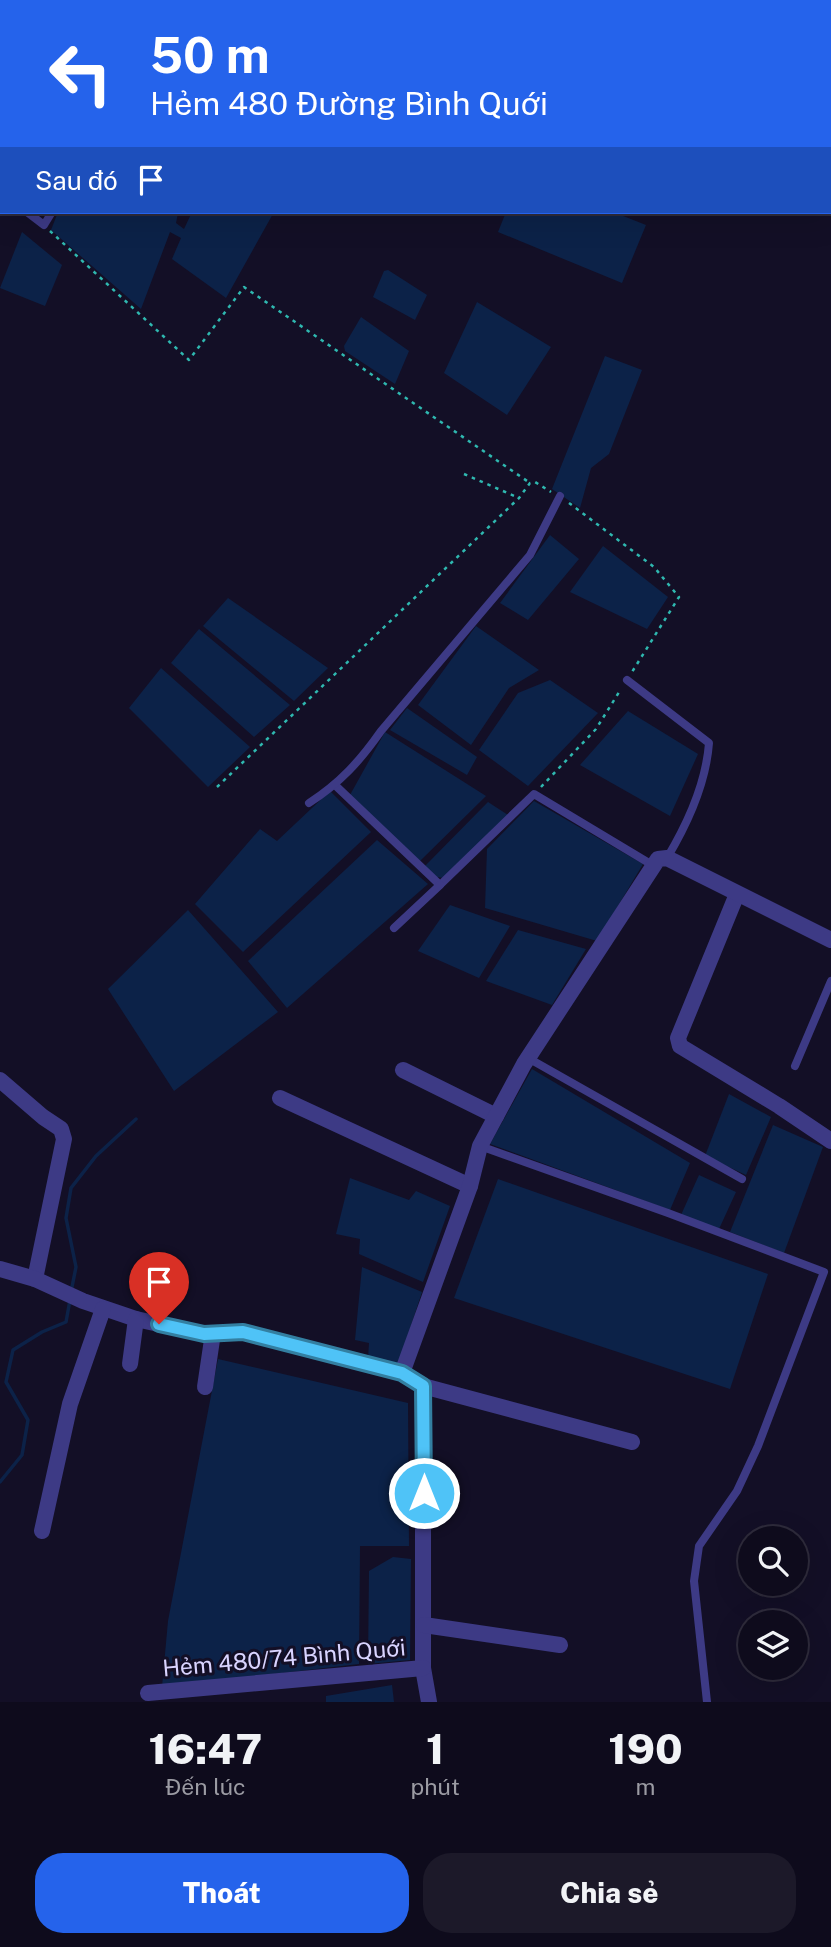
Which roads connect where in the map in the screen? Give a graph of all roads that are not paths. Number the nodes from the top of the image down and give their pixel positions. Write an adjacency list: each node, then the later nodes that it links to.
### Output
1 (30, 214): 2 (lane)
2 (51, 214)
3 (560, 496): 5 (lane)
4 (627, 680): 7 (lane)
5 (336, 786): 6 (lane); 8 (lane)
6 (309, 803)
7 (661, 862): 8 (lane); 9 (street); 13 (street)
8 (440, 885): 10 (lane)
9 (737, 894): 11 (street); 19 (street)
10 (394, 928)
11 (831, 940)
12 (831, 981): 14 (lane)
13 (528, 1058): 18 (street); 21 (lane)
14 (795, 1066)
15 (403, 1070): 18 (street)
16 (0, 1080): 24 (street)
17 (280, 1098): 22 (street)
18 (496, 1116): 20 (street)
19 (831, 1141)
20 (480, 1146): 22 (street); 39 (lane)
21 (742, 1179)
22 (470, 1186): 29 (street)
23 (0, 1269): 24 (street)
24 (35, 1279): 25 (street)
25 (103, 1309): 26 (street); 33 (street)
26 (136, 1319): 27 (street); 28 (street)
27 (213, 1333): 29 (street); 31 (street)
28 (130, 1364)
29 (402, 1373): 30 (street)
30 (423, 1386): 32 (street); 34 (street)
31 (205, 1387)
32 (632, 1443)
33 (42, 1531)
34 (424, 1625): 35 (street); 36 (street)
35 (560, 1645)
36 (423, 1668): 37 (street, Hẻm 480/74 Bình Quới); 38 (street)
37 (148, 1693)
38 (429, 1702)
39 (707, 1702)

